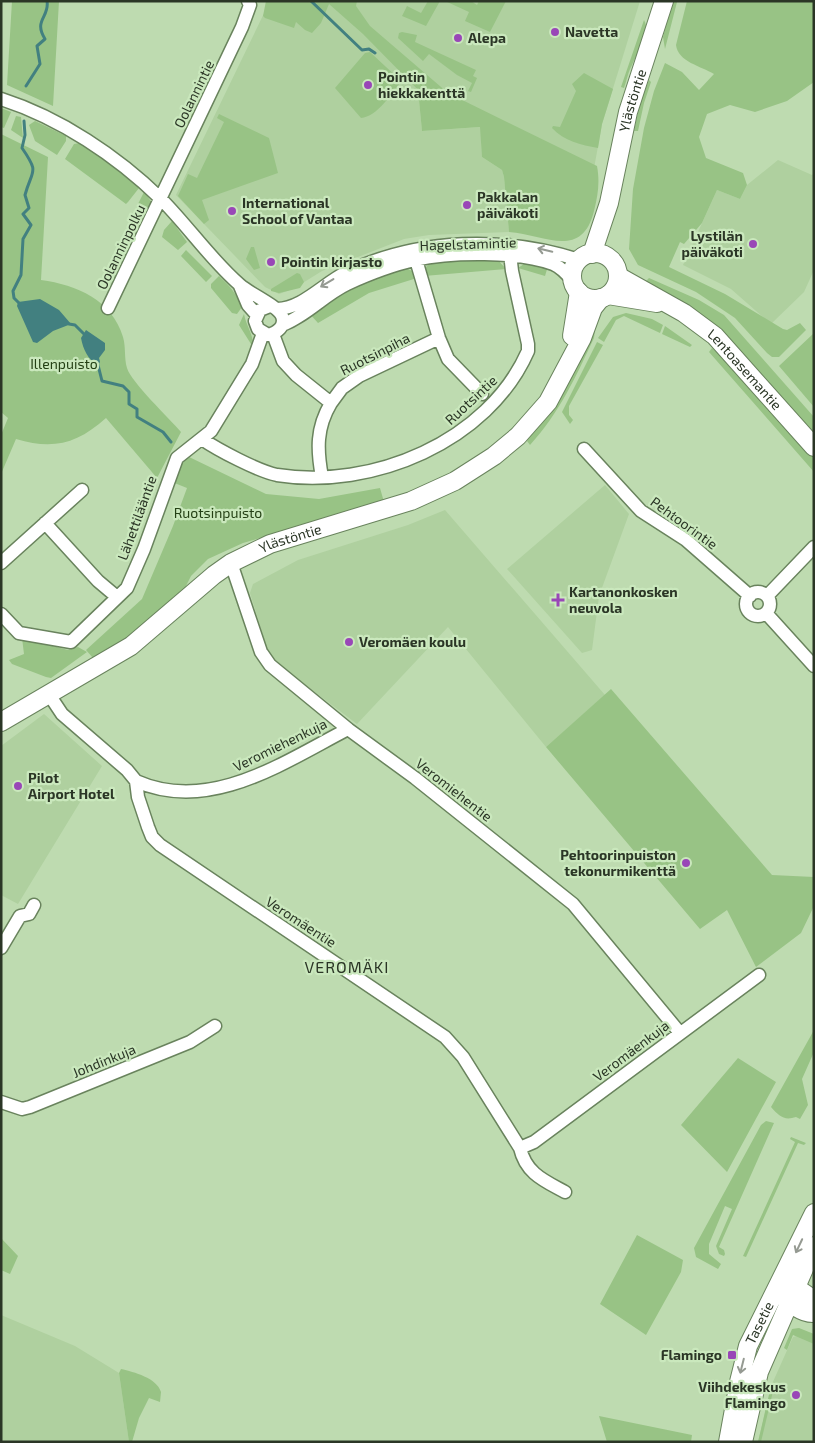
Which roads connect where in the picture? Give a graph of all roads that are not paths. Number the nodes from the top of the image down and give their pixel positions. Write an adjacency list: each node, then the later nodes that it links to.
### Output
1 (248, 1): 4 (street, Oolannintie)
2 (664, 1): 5 (main road, Ylästöntie)
3 (1, 99): 4 (street)
4 (160, 199): 11 (street); 15 (street, Oolanninpolku)
5 (609, 203): 8 (main road, Ylästöntie); 9 (main road, Ylästöntie)
6 (509, 250): 7 (street, Hagelstamintie); 8 (street, Hagelstamintie, one-way to 6); 12 (street, Hagelstamintie); 21 (street, Ruotsintie)
7 (415, 255): 16 (street, Hagelstamintie, one-way to 16); 18 (street, Hagelstamintie); 19 (street)
8 (585, 257): 9 (main road); 12 (main road)
9 (612, 260): 10 (main road)
10 (618, 276): 13 (main road); 14 (main road, Lentoasemantie)
11 (240, 286): 16 (street); 17 (street)
12 (576, 286): 13 (main road); 20 (main road, Ylästöntie)
13 (604, 297): 14 (main road, Lentoasemantie); 20 (main road, Ylästöntie)
14 (665, 304): 24 (main road, Lentoasemantie)
15 (108, 308)
16 (273, 308): 17 (street); 18 (street)
17 (256, 314): 18 (street)
18 (273, 331): 22 (street); 23 (street, Lähettilääntie)
19 (439, 338): 21 (street); 22 (street, Ruotsinpiha)
20 (569, 361): 30 (main road, Ylästöntie)
21 (486, 398): 26 (street, Ruotsintie)
22 (331, 403): 26 (street, Ruotsinpiha)
23 (202, 438): 26 (street, Ruotsintie); 34 (street, Lähettilääntie)
24 (814, 447)
25 (584, 449): 32 (street, Pehtoorintie)
26 (322, 477)
27 (82, 490): 28 (street)
28 (45, 523): 31 (street); 34 (street)
29 (814, 547): 33 (street)
30 (231, 563): 38 (main road, Ylästöntie); 40 (street, Veromiehentie)
31 (1, 564)
32 (750, 596): 33 (street); 35 (street)
33 (767, 596): 35 (street)
34 (118, 597): 36 (street, Lähettilääntie)
35 (766, 613): 37 (street)
36 (1, 614)
37 (814, 666)
38 (48, 693): 39 (main road, Ylästöntie); 41 (street)
39 (1, 722)
40 (348, 729): 41 (street, Veromiehenkuja); 46 (street, Veromiehentie)
41 (136, 781): 48 (street, Veromäentie)
42 (34, 905): 43 (street)
43 (1, 948)
44 (759, 975): 46 (street, Veromäenkuja)
45 (215, 1026): 47 (street, Johdinkuja)
46 (680, 1033): 48 (street, Veromäenkuja)
47 (1, 1102)
48 (520, 1148): 49 (street, Veromäentie)
49 (566, 1192)
50 (814, 1213): 52 (main road, Tasetie, one-way to 52)
51 (814, 1246): 52 (main road, Tasetie)
52 (786, 1290): 53 (main road); 54 (main road); 55 (main road, Tasetie, one-way to 55); 56 (main road, Tasetie)
53 (814, 1300)
54 (814, 1313)
55 (728, 1442)
56 (743, 1442)

